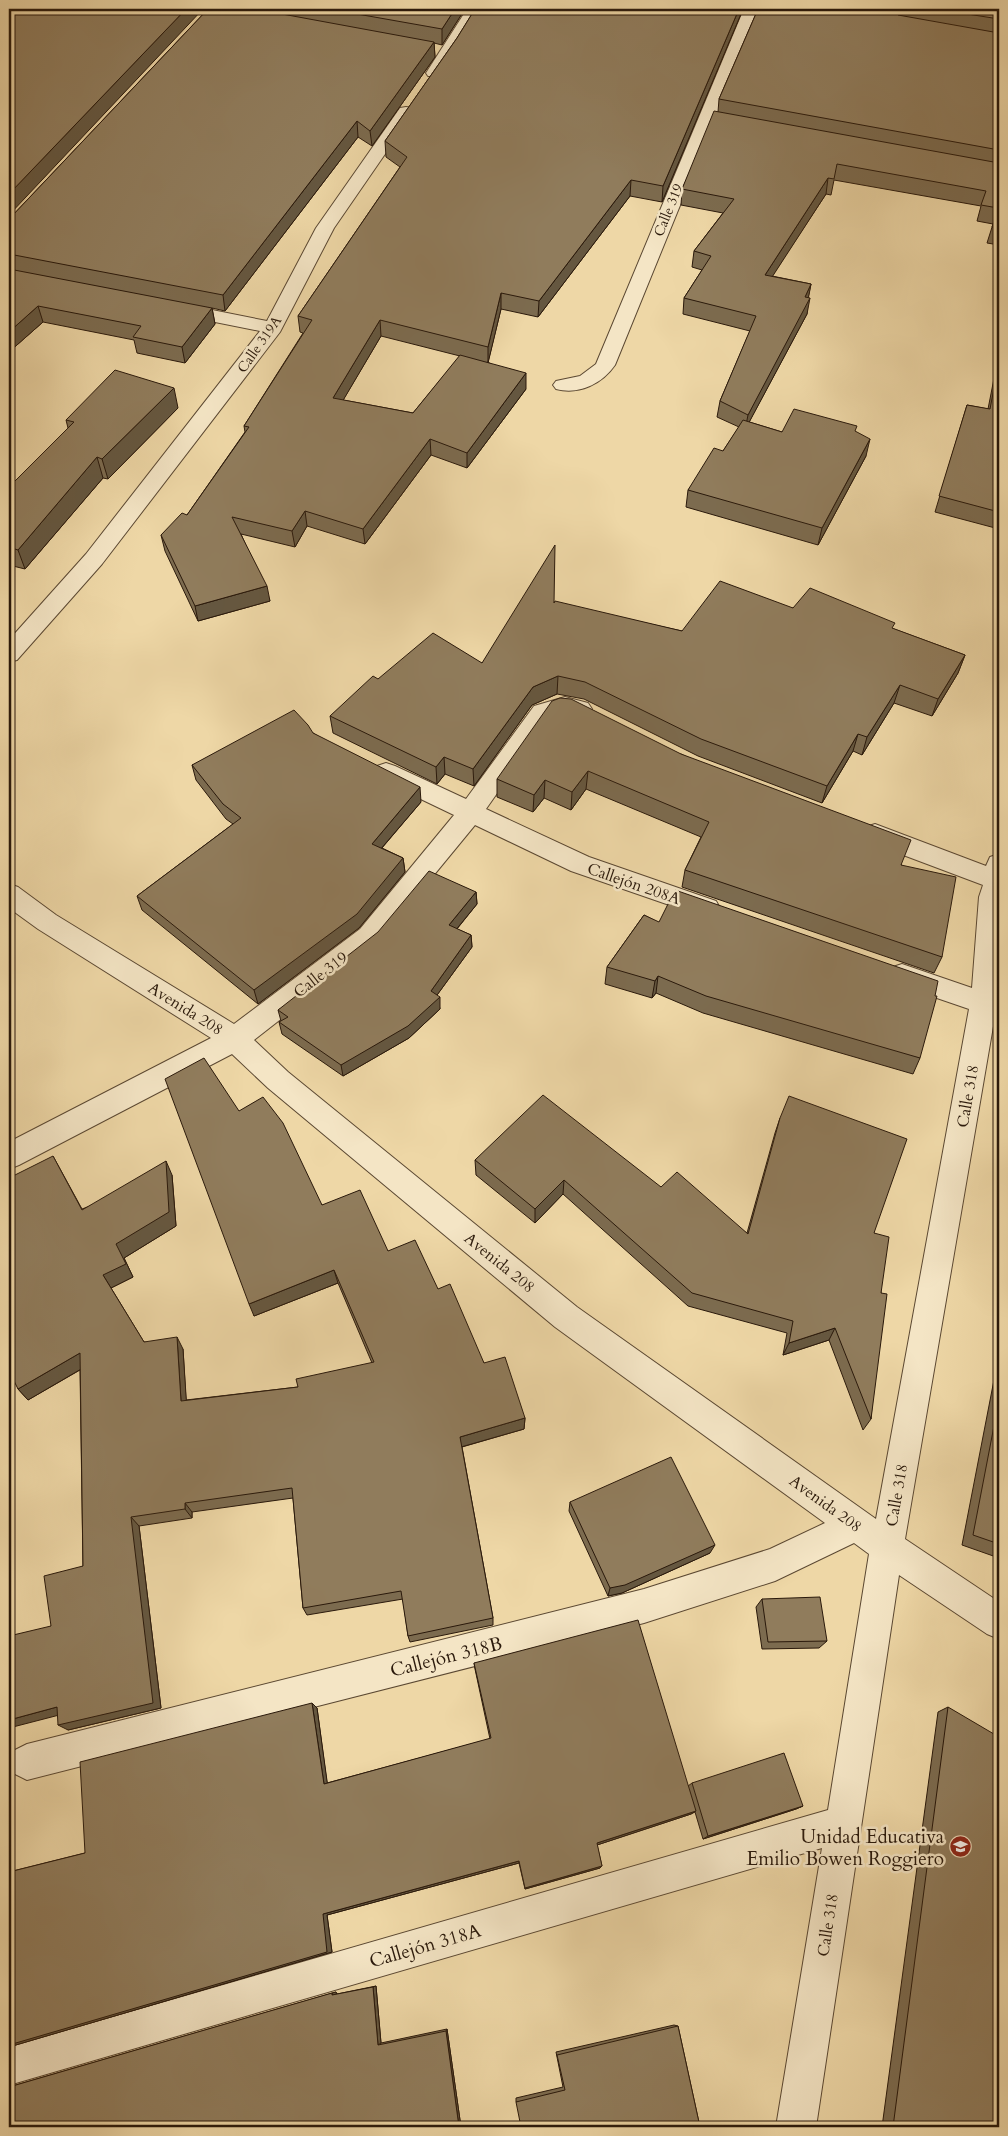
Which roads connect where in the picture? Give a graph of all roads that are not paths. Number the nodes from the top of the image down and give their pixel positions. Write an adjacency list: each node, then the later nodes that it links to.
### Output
1 (474, 9): 4 (street)
2 (752, 9): 7 (street, Calle 319)
3 (429, 49): 4 (street)
4 (448, 53): 5 (street)
5 (426, 85)
6 (414, 101): 10 (street, Calle 319A)
7 (705, 119): 8 (street); 11 (street, Calle 319)
8 (724, 123)
9 (156, 305): 10 (street)
10 (273, 328): 12 (street, Calle 319A)
11 (563, 385)
12 (9, 654)
13 (601, 720): 15 (street, Calle 319)
14 (369, 763): 15 (street, Callejón 208A)
15 (470, 813): 19 (street, Callejón 208A); 22 (street, Calle 319)
16 (852, 826): 17 (street)
17 (998, 872): 21 (street, Calle 318)
18 (9, 894): 22 (street, Avenida 208)
19 (727, 915)
20 (883, 968): 21 (street)
21 (984, 1003): 25 (street, Calle 318)
22 (235, 1039): 23 (street, Calle 319); 24 (street, Avenida 208)
23 (9, 1156)
24 (856, 1524): 25 (street, Avenida 208); 27 (street, Callejón 318B)
25 (887, 1547): 26 (street, Avenida 208); 28 (street, Calle 318)
26 (999, 1622)
27 (27, 1762)
28 (842, 1824): 29 (street, Callejón 318A); 30 (street, Calle 318)
29 (9, 2066)
30 (796, 2127)

